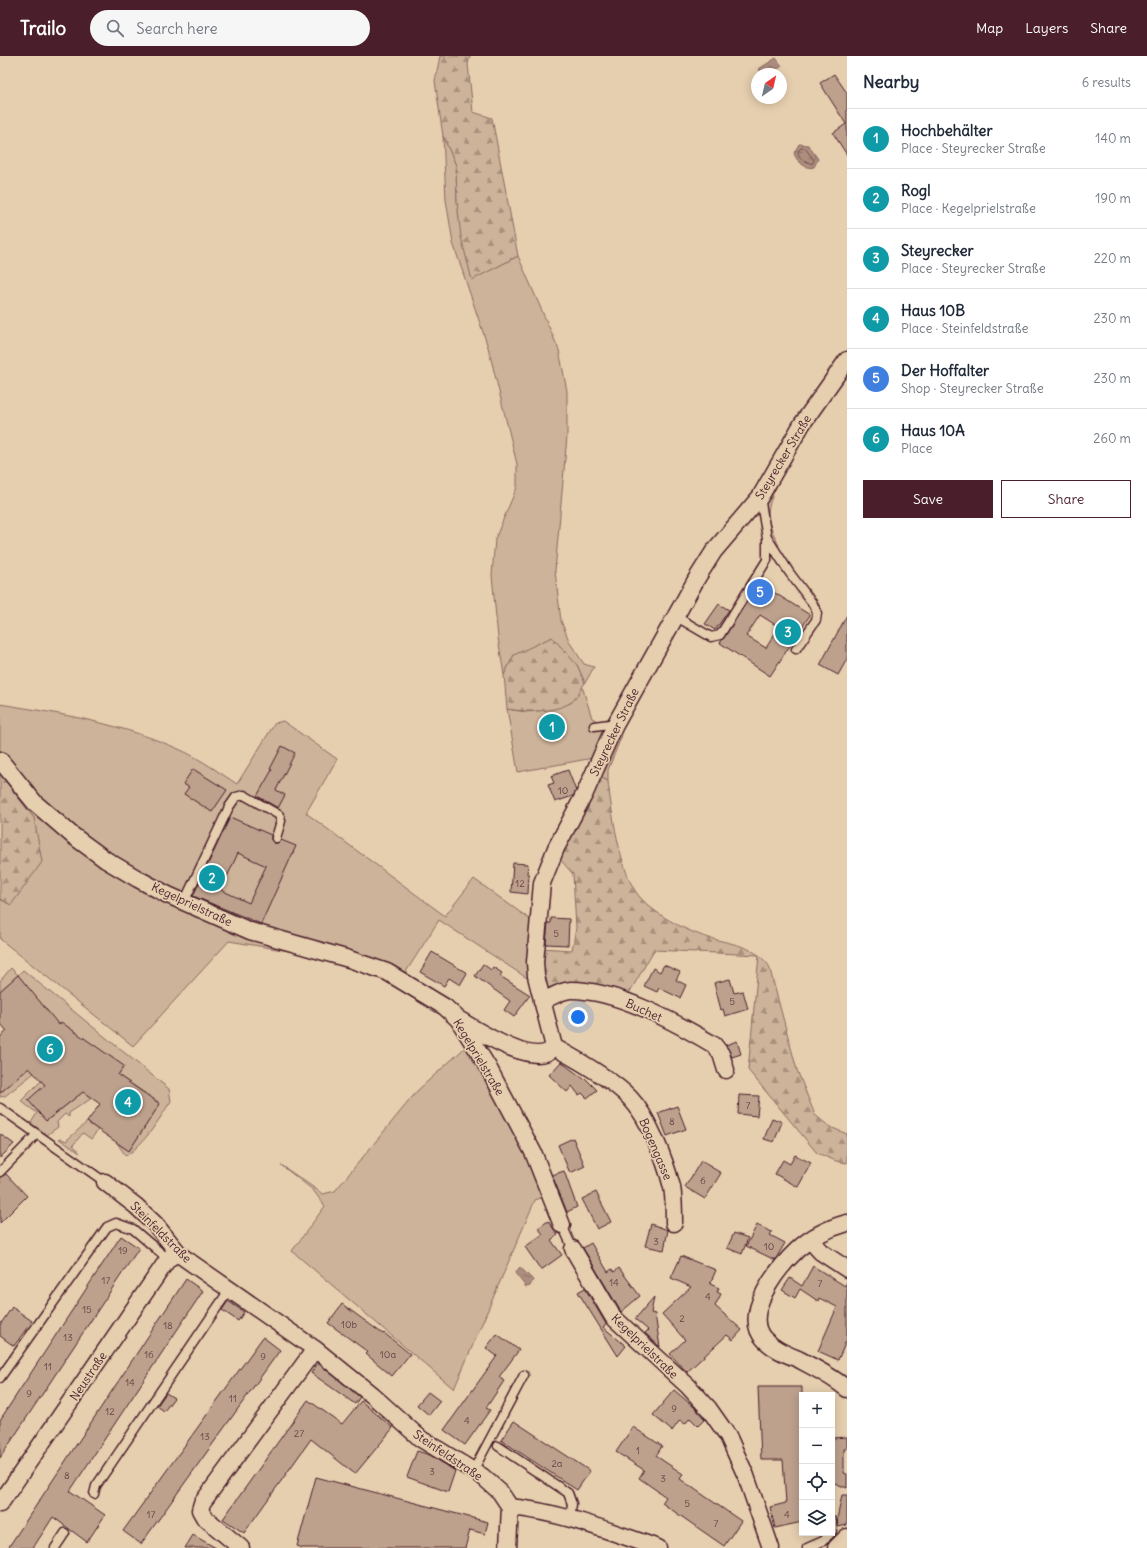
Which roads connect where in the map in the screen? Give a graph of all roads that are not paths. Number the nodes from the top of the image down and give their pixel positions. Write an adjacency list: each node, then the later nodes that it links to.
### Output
1 (847, 360): 2 (street, Steyrecker Straße)
2 (760, 497): 3 (lane); 4 (street, Steyrecker Straße)
3 (767, 538): 4 (lane); 5 (lane)
4 (675, 616): 6 (street, Steyrecker Straße)
5 (796, 649)
6 (617, 723): 7 (lane); 11 (street, Steyrecker Straße)
7 (594, 726)
8 (0, 760): 10 (street, Kegelprielstraße)
9 (276, 838): 10 (lane)
10 (184, 902): 12 (street, Kegelprielstraße)
11 (542, 1001): 13 (street, Steyrecker Straße); 14 (street, Buchet)
12 (458, 1019): 13 (street); 21 (street, Kegelprielstraße)
13 (554, 1047): 19 (street, Bogengasse)
14 (726, 1070)
15 (0, 1108): 16 (lane)
16 (37, 1134): 17 (lane); 18 (lane)
17 (0, 1172)
18 (105, 1182): 24 (street, Steinfeldstraße)
19 (674, 1223)
20 (847, 1223): 22 (street)
21 (562, 1225): 23 (lane, Kegelprielstraße)
22 (810, 1240): 25 (street); 30 (street)
23 (573, 1249): 44 (street, Kegelprielstraße)
24 (174, 1257): 26 (street, Steinfeldstraße); 29 (lane); 34 (street, Neustraße)
25 (847, 1269)
26 (229, 1290): 27 (street, Steinfeldstraße); 33 (lane)
27 (315, 1349): 32 (street, Steinfeldstraße); 41 (street)
28 (524, 1375): 32 (lane)
29 (0, 1378)
30 (847, 1389)
31 (498, 1446): 36 (lane)
32 (473, 1471): 35 (street, Steinfeldstraße)
33 (94, 1494)
34 (0, 1504)
35 (510, 1507): 36 (street); 42 (street)
36 (570, 1519): 43 (street)
37 (65, 1533): 40 (lane)
38 (828, 1536): 45 (lane)
39 (847, 1537): 46 (street)
40 (55, 1548)
41 (241, 1548)
42 (508, 1548)
43 (658, 1548)
44 (771, 1548)
45 (807, 1548)
46 (836, 1548)

